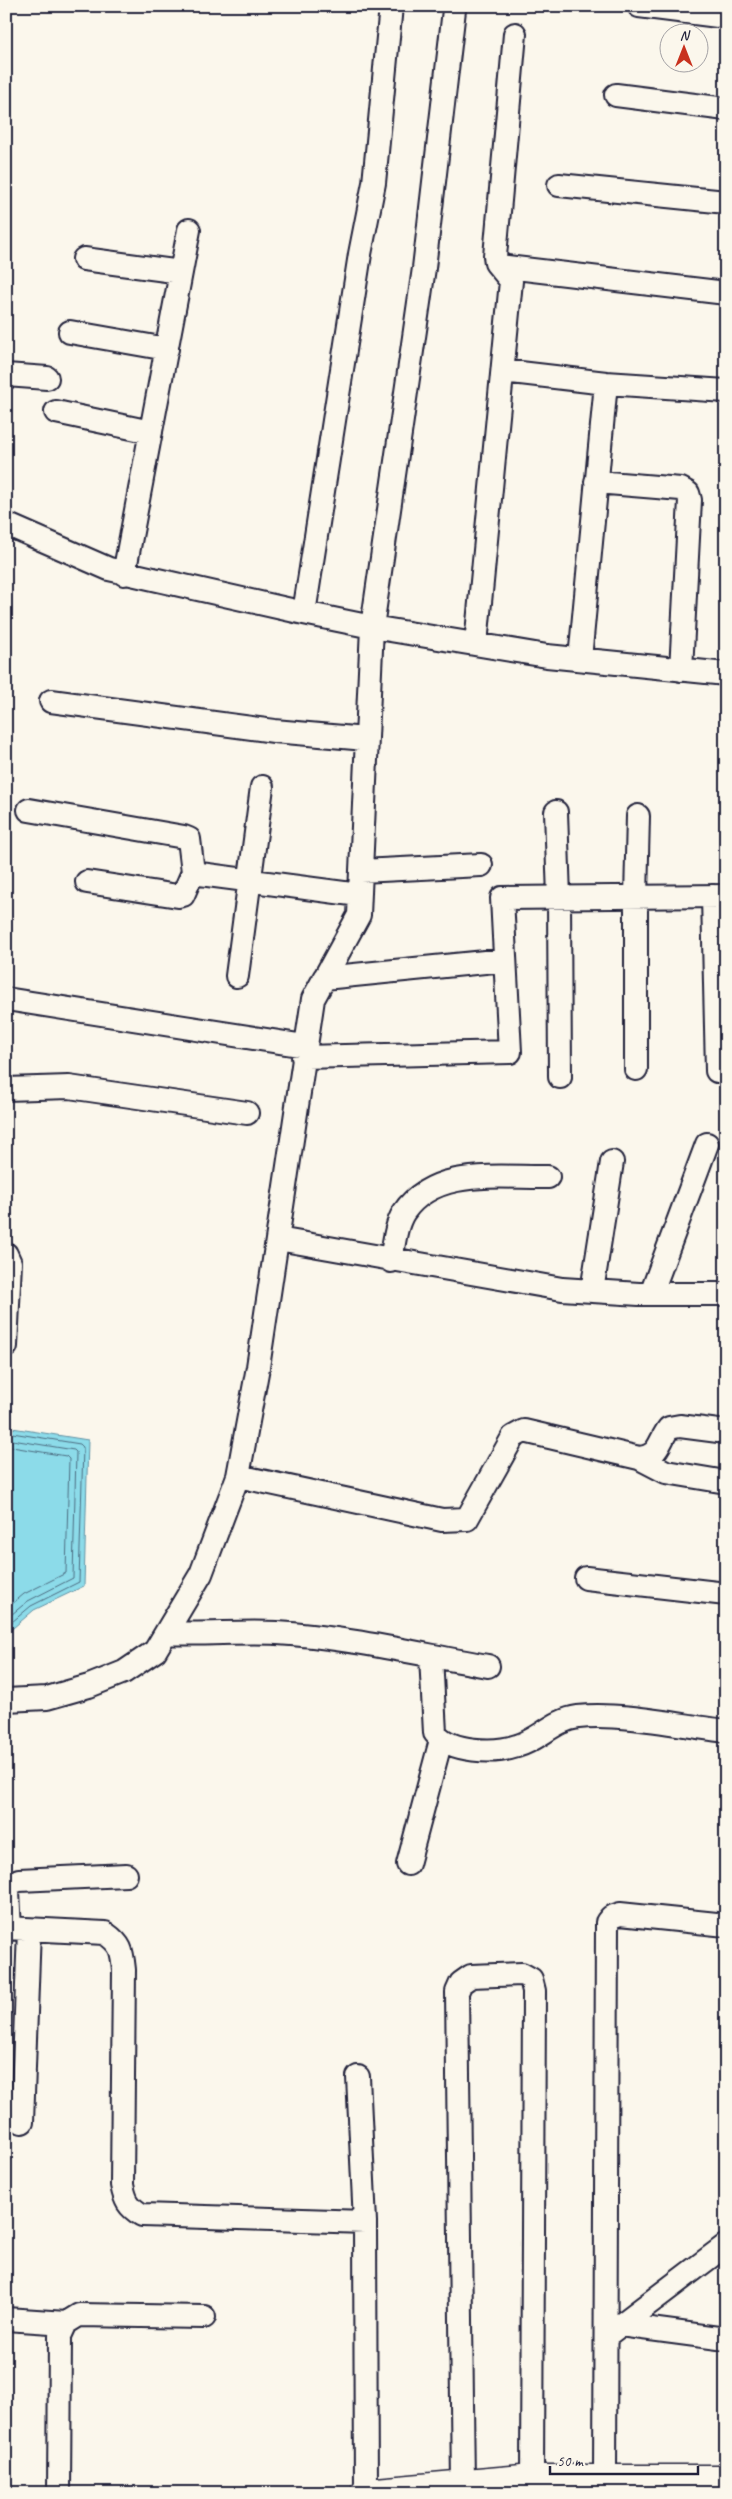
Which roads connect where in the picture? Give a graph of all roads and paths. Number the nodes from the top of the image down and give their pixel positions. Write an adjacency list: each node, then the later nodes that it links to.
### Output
1 (391, 6): 27 (street)
2 (639, 6): 4 (street)
3 (454, 10): 28 (street)
4 (726, 17)
5 (516, 34): 12 (street)
6 (616, 95): 7 (street)
7 (726, 108)
8 (558, 185): 9 (street)
9 (726, 202)
10 (189, 230): 13 (street)
11 (84, 259): 13 (street)
12 (499, 266): 14 (street); 17 (street)
13 (181, 272): 16 (street)
14 (726, 293)
15 (70, 332): 16 (street)
16 (167, 349): 23 (street)
17 (503, 371): 20 (street); 29 (street)
18 (6, 375): 19 (street)
19 (47, 378)
20 (606, 383): 21 (street); 24 (street)
21 (726, 391)
22 (56, 412): 23 (street)
23 (151, 432): 26 (street)
24 (596, 482): 30 (street); 31 (street)
25 (6, 524): 26 (street)
26 (124, 574): 27 (street)
27 (304, 613): 28 (street)
28 (372, 627): 29 (street); 34 (street)
29 (476, 644): 30 (street)
30 (580, 659): 31 (street)
31 (681, 670): 32 (street)
32 (726, 674)
33 (51, 700): 34 (street)
34 (366, 739): 41 (street)
35 (262, 787): 43 (street)
36 (29, 810): 40 (street)
37 (556, 812): 46 (street)
38 (638, 816): 47 (street)
39 (481, 865): 41 (street)
40 (193, 872): 42 (street); 43 (street)
41 (361, 872): 44 (street)
42 (87, 882)
43 (250, 882): 44 (street); 49 (street)
44 (359, 895): 50 (street)
45 (719, 896): 47 (street); 54 (street)
46 (559, 897): 47 (street); 48 (street); 55 (street)
47 (636, 897): 53 (street)
48 (506, 960): 50 (street); 52 (street)
49 (236, 976)
50 (324, 978): 52 (street)
51 (6, 999): 52 (street)
52 (304, 1051): 61 (street)
53 (636, 1069)
54 (717, 1071)
55 (560, 1077)
56 (6, 1089): 57 (street)
57 (247, 1113)
58 (706, 1144): 65 (street)
59 (612, 1162): 64 (street)
60 (548, 1177): 63 (street)
61 (278, 1239): 63 (street); 70 (street)
62 (6, 1254): 67 (street)
63 (391, 1261): 64 (street)
64 (592, 1291): 65 (street)
65 (651, 1294): 66 (street)
66 (726, 1294)
67 (6, 1346)
68 (726, 1432): 69 (street)
69 (639, 1458): 70 (street); 71 (street)
70 (238, 1476): 74 (street)
71 (726, 1482)
72 (586, 1578): 73 (street)
73 (726, 1594)
74 (167, 1633): 75 (street); 77 (street)
75 (431, 1656): 76 (street); 79 (street)
76 (488, 1666)
77 (6, 1700)
78 (726, 1731): 79 (street)
79 (441, 1740): 80 (street)
80 (408, 1864)
81 (126, 1875): 83 (street)
82 (726, 1925): 91 (street)
83 (15, 1929): 85 (street); 86 (street)
84 (358, 2077): 86 (street)
85 (22, 2122)
86 (364, 2222): 99 (street)
87 (726, 2245): 91 (street)
88 (204, 2317): 90 (street)
89 (6, 2319): 90 (street)
90 (66, 2323): 98 (street)
91 (613, 2330): 92 (street); 94 (street)
92 (726, 2339)
93 (532, 2479): 94 (main road); 97 (main road); 97 (street)
94 (605, 2479): 96 (main road)
95 (726, 2479): 96 (main road)
96 (662, 2486)
97 (462, 2488): 99 (main road)
98 (59, 2493)
99 (366, 2493)

